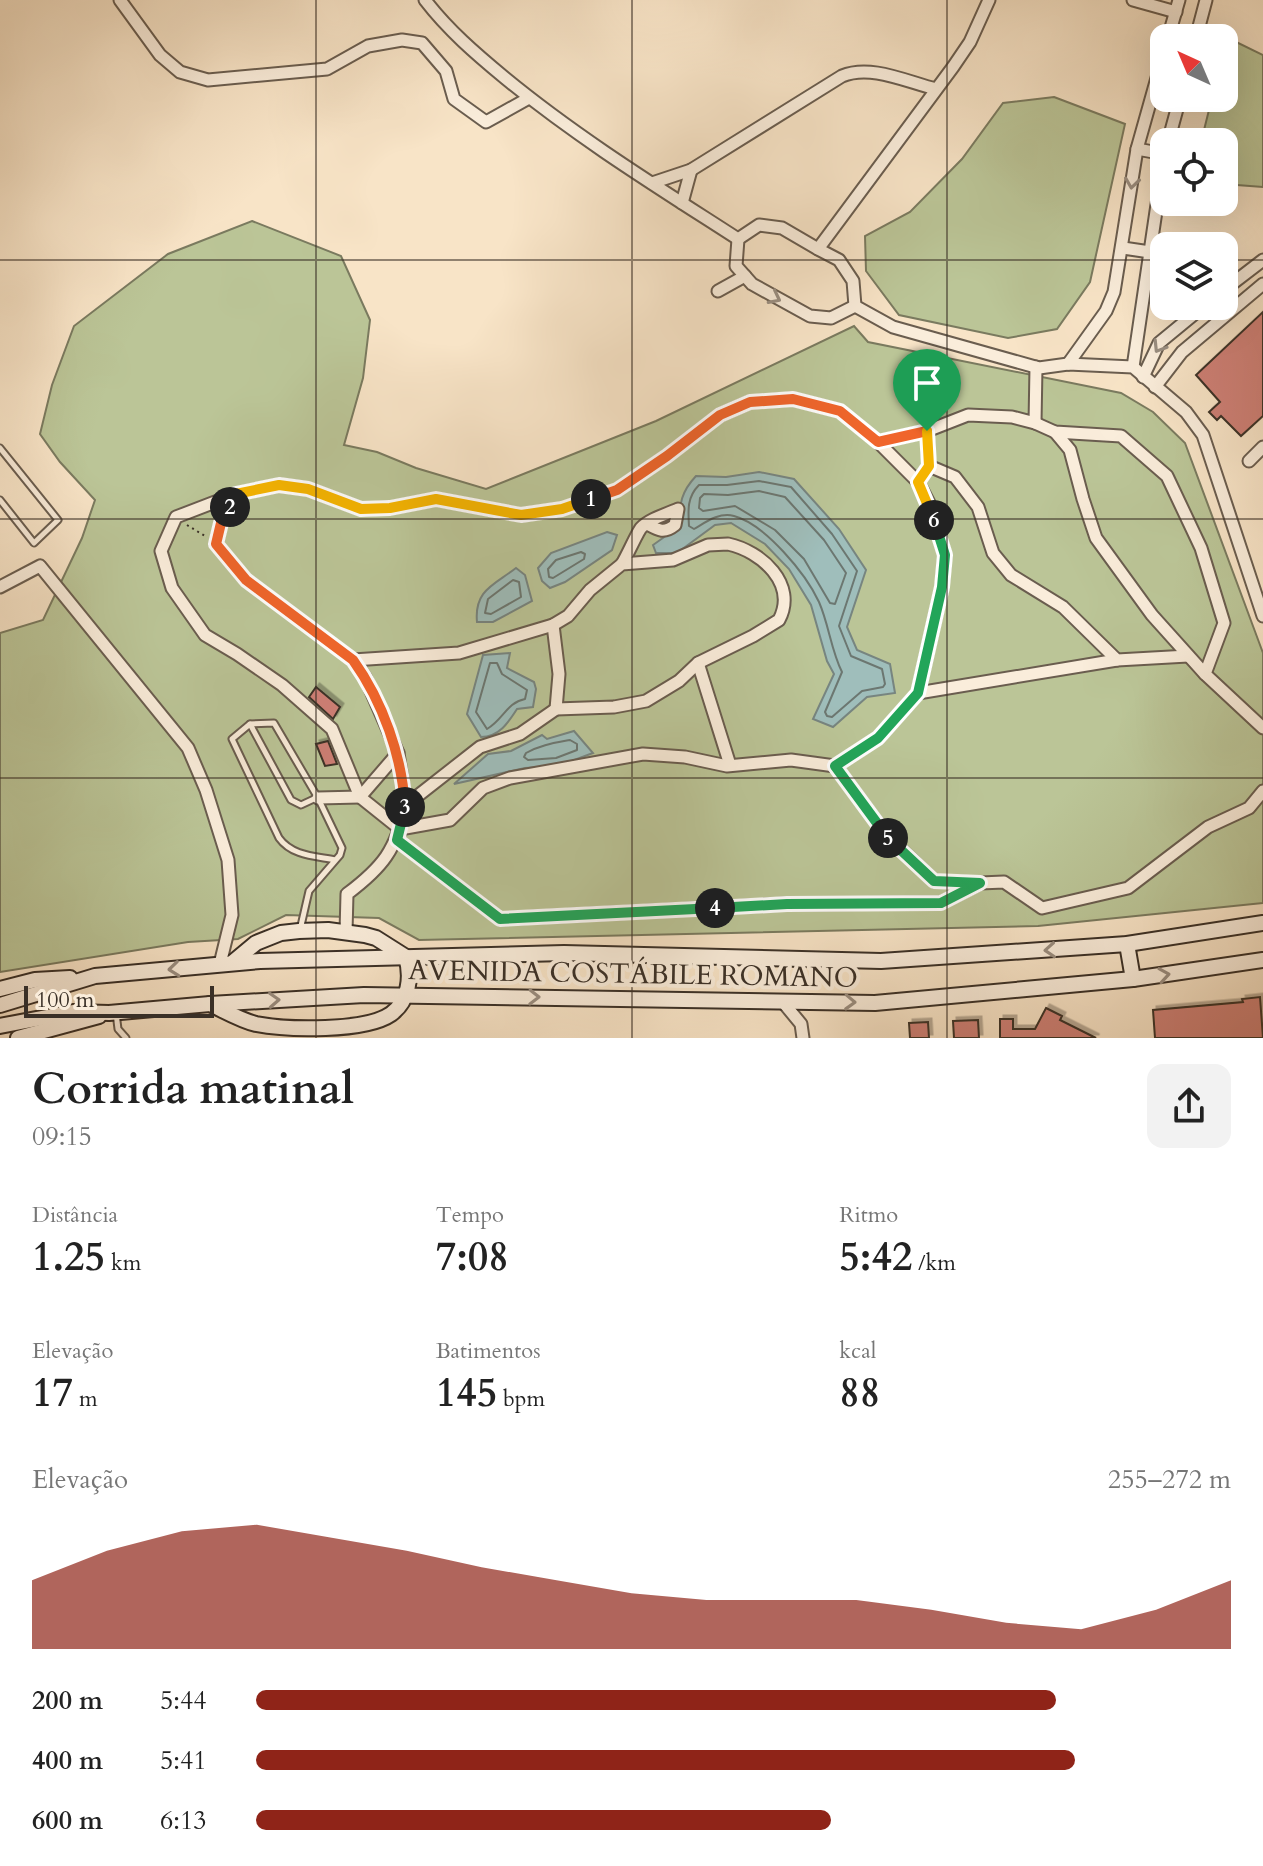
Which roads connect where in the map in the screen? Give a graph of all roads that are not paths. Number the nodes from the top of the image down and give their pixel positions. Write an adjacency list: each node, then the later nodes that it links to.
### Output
1 (120, 0): 9 (street)
2 (425, 0): 9 (street)
3 (1133, 0): 6 (street)
4 (1206, 0): 7 (street)
5 (987, 1): 8 (street)
6 (1177, 6)
7 (1200, 24)
8 (936, 89): 13 (street); 18 (street)
9 (529, 98): 14 (street)
10 (1150, 103): 11 (street)
11 (1137, 149): 12 (street); 17 (street, one-way to 17)
12 (1150, 152)
13 (691, 170): 14 (street); 15 (street)
14 (652, 183): 15 (street)
15 (682, 203): 16 (street)
16 (738, 239): 18 (street); 21 (street)
17 (1123, 248): 19 (street); 29 (street)
18 (818, 249): 25 (street)
19 (1150, 252): 31 (street)
20 (1263, 260): 22 (street)
21 (745, 276): 24 (street); 25 (street, one-way to 25)
22 (1238, 279)
23 (1263, 284): 28 (street)
24 (718, 291)
25 (855, 306): 30 (street)
26 (1186, 320): 32 (street, one-way to 32)
27 (1204, 320): 28 (street)
28 (1207, 333): 33 (street)
29 (1068, 364): 30 (street); 31 (street)
30 (1036, 367): 34 (street)
31 (1133, 367): 32 (street)
32 (1143, 377): 33 (street)
33 (1155, 387): 48 (street)
34 (1035, 423): 35 (street); 36 (street)
35 (927, 431): 37 (street); 41 (street)
36 (1055, 432): 50 (street); 54 (street)
37 (878, 442): 42 (street); 43 (street)
38 (1263, 447): 40 (street)
39 (0, 448): 44 (lane)
40 (1249, 461)
41 (929, 466): 42 (street); 52 (street)
42 (918, 482): 55 (street)
43 (236, 494): 51 (street); 63 (street)
44 (0, 500)
45 (647, 524): 46 (street)
46 (622, 564): 49 (street); 53 (street)
47 (0, 587): 75 (street)
48 (1263, 616)
49 (553, 625): 51 (street); 56 (street)
50 (1188, 656): 52 (street); 54 (street)
51 (353, 660): 59 (street)
52 (1117, 660): 55 (street)
53 (698, 663): 56 (street); 60 (street)
54 (1205, 674): 58 (street)
55 (918, 693): 61 (street)
56 (556, 709): 65 (street)
57 (250, 724): 64 (lane); 64 (lane); 67 (lane)
58 (1263, 728)
59 (398, 753): 63 (street); 65 (street)
60 (730, 765): 61 (street); 66 (street)
61 (835, 766): 68 (street)
62 (1263, 791): 68 (street)
63 (360, 797): 64 (street); 66 (street)
64 (318, 798): 67 (lane)
65 (406, 805): 66 (street)
66 (399, 834): 68 (street); 71 (street)
67 (335, 860): 70 (lane)
68 (980, 883)
69 (1263, 923): 72 (main road, AVENIDA COSTÁBILE ROMANO)
70 (299, 931): 71 (main road); 75 (main road)
71 (346, 932): 73 (main road)
72 (1127, 944): 73 (main road, AVENIDA COSTÁBILE ROMANO, one-way to 73); 77 (main road)
73 (406, 957): 75 (main road, AVENIDA COSTÁBILE ROMANO); 79 (main road)
74 (1263, 960): 77 (main road, AVENIDA COSTÁBILE ROMANO, one-way to 74)
75 (226, 963): 76 (main road, AVENIDA COSTÁBILE ROMANO, one-way to 76)
76 (95, 976): 78 (main road); 83 (main road, AVENIDA COSTÁBILE ROMANO)
77 (1133, 979): 81 (main road, AVENIDA COSTÁBILE ROMANO, one-way to 77)
78 (0, 989)
79 (406, 994): 80 (main road, AVENIDA COSTÁBILE ROMANO, one-way to 80); 82 (main road, AVENIDA COSTÁBILE ROMANO, one-way to 79); 87 (main road)
80 (782, 1001): 81 (main road, AVENIDA COSTÁBILE ROMANO); 85 (street)
81 (815, 1001): 85 (street)
82 (210, 1004): 84 (main road, AVENIDA COSTÁBILE ROMANO); 87 (main road)
83 (0, 1005)
84 (112, 1012): 86 (main road, AVENIDA COSTÁBILE ROMANO); 88 (main road); 89 (lane)
85 (801, 1024): 90 (street)
86 (1, 1026)
87 (331, 1032)
88 (18, 1038)
89 (126, 1038)
90 (803, 1038)

